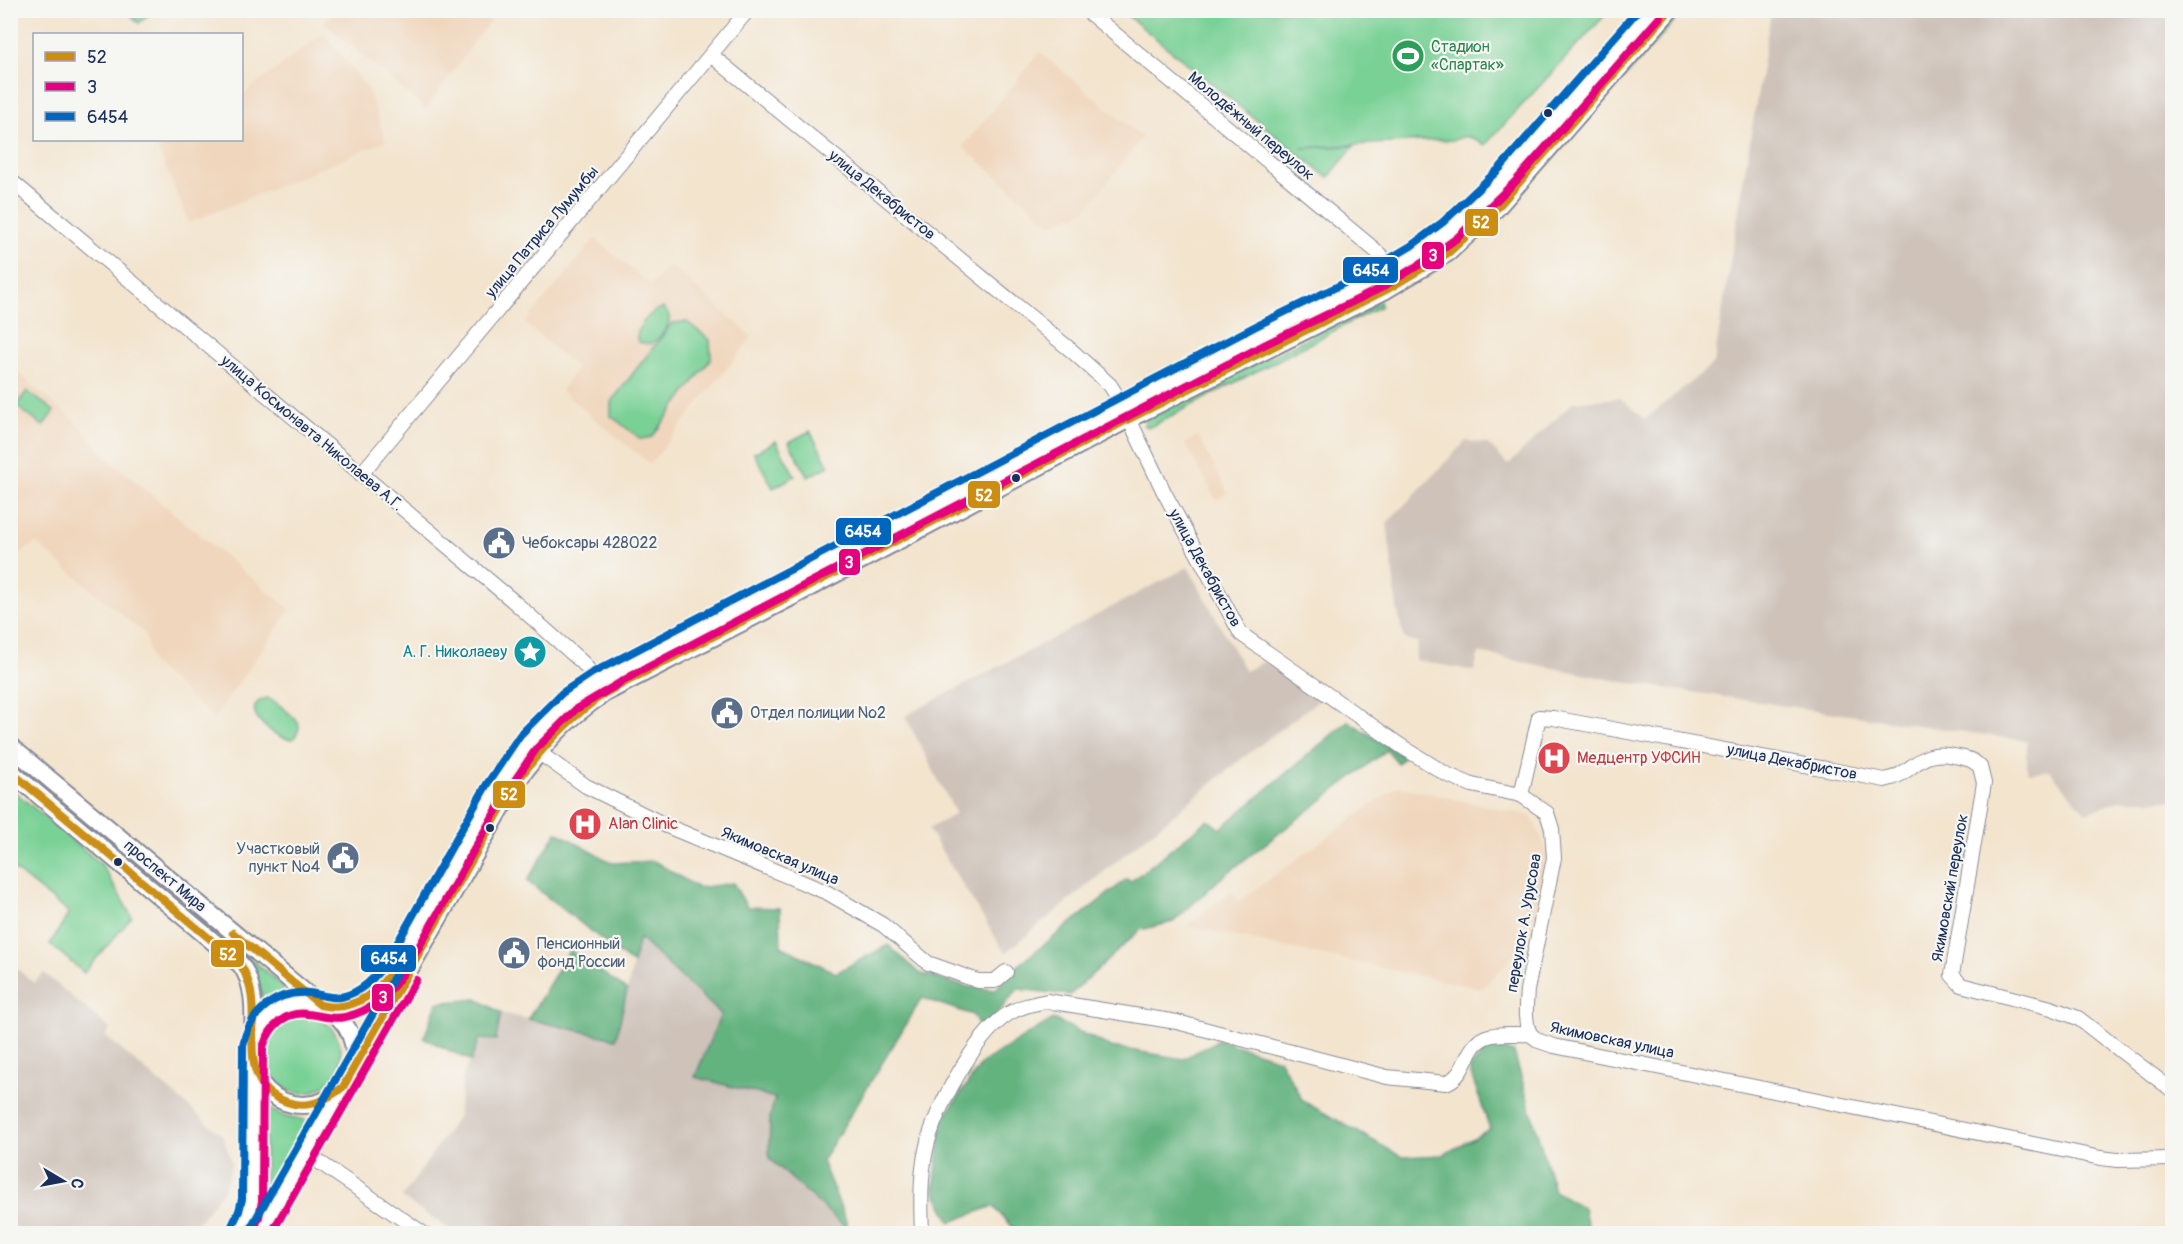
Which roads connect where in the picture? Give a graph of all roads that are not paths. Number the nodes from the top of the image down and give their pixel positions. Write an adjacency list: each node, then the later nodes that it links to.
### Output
1 (748, 10): 5 (street, улица Патриса Лумумбы)
2 (1086, 10): 7 (street, Молодёжный переулок)
3 (1652, 10): 7 (main road)
4 (1670, 10): 8 (main road)
5 (711, 55): 8 (street, улица Декабристов); 9 (street, улица Патриса Лумумбы)
6 (10, 180): 9 (street, улица Космонавта Николаева А.Г.)
7 (1394, 268): 8 (main road)
8 (1126, 413): 10 (main road); 17 (street, улица Декабристов)
9 (361, 474): 10 (street, улица Космонавта Николаева А.Г.)
10 (602, 688): 12 (main road); 19 (main road)
11 (10, 746): 15 (main road, проспект Мира)
12 (538, 752): 18 (street, Якимовская улица); 22 (main road)
13 (10, 771): 16 (main road, проспект Мира)
14 (1885, 780): 17 (street, улица Декабристов); 24 (street, Якимовский переулок)
15 (52, 781): 16 (main road); 19 (main road, проспект Мира)
16 (40, 795): 21 (main road, проспект Мира)
17 (1521, 795): 20 (street, переулок А. Урусова)
18 (1006, 972)
19 (322, 1006): 21 (main road); 22 (main road)
20 (1530, 1034): 26 (street, Якимовская улица); 30 (street, Якимовская улица)
21 (252, 1052): 23 (main road); 27 (main road, проспект Мира)
22 (352, 1070): 23 (main road)
23 (343, 1087): 25 (main road)
24 (2172, 1090)
25 (306, 1153): 28 (main road); 29 (street)
26 (2172, 1159)
27 (240, 1233)
28 (259, 1233)
29 (424, 1233)
30 (922, 1233)

